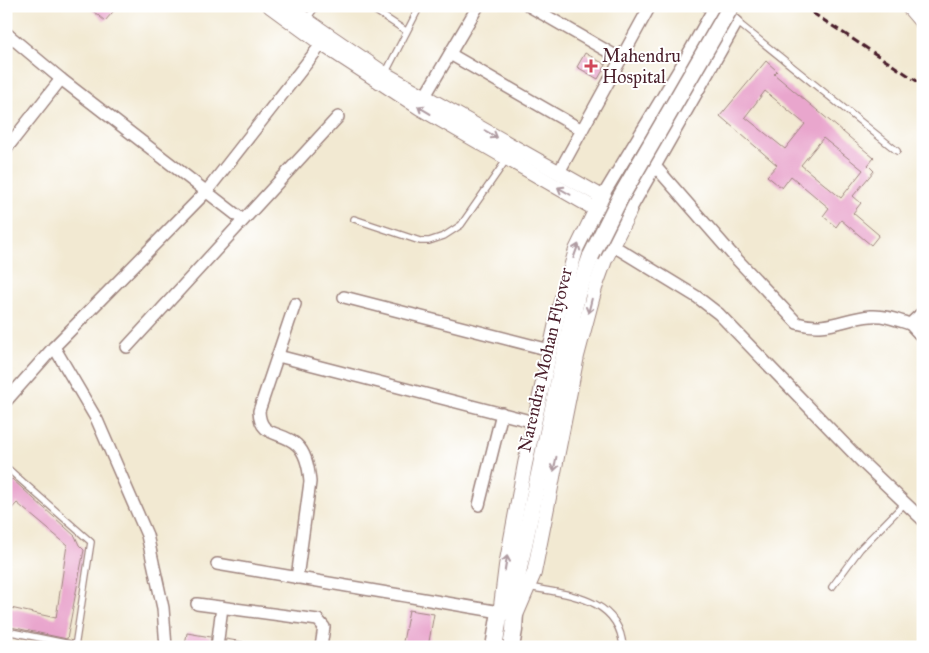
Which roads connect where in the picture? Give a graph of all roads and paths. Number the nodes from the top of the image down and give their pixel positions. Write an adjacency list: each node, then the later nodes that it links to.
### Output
1 (270, 6): 17 (street)
2 (316, 6): 13 (lane)
3 (368, 6): 15 (lane)
4 (420, 6): 15 (lane)
5 (478, 6): 18 (street)
6 (529, 6): 19 (street)
7 (650, 6): 19 (street)
8 (731, 6): 54 (main road, Narendra Mohan Flyover, bridge)
9 (911, 6): 12 (highway)
10 (712, 7): 14 (street); 31 (street)
11 (291, 8): 13 (street)
12 (923, 20)
13 (306, 21): 17 (street)
14 (737, 22): 26 (lane); 28 (street)
15 (406, 31): 20 (lane)
16 (6, 33): 21 (street)
17 (325, 40): 20 (street); 27 (street, one-way to 17); 30 (street)
18 (450, 54): 22 (street); 24 (street)
19 (621, 59): 24 (street)
20 (385, 74): 22 (street)
21 (61, 80): 25 (street); 30 (street)
22 (425, 96): 29 (street, one-way to 29)
23 (338, 117): 34 (street)
24 (582, 130): 29 (street)
25 (6, 148)
26 (897, 151)
27 (507, 158): 31 (street, one-way to 27); 33 (lane)
28 (655, 166): 32 (street); 39 (street)
29 (558, 172): 31 (street)
30 (206, 192): 34 (street); 41 (street)
31 (599, 203): 32 (street); 43 (street, one-way to 31)
32 (625, 218): 35 (street)
33 (354, 219)
34 (244, 220): 42 (street)
35 (612, 245): 49 (street); 54 (street, one-way to 54)
36 (344, 297): 43 (street)
37 (295, 304): 44 (street)
38 (923, 312): 39 (street)
39 (910, 324): 40 (street)
40 (923, 338)
41 (54, 347): 45 (street); 61 (street)
42 (128, 347)
43 (550, 350): 47 (street)
44 (278, 356): 46 (street); 53 (street)
45 (6, 401)
46 (502, 413): 47 (street); 50 (street)
47 (534, 422): 58 (street, one-way to 47)
48 (6, 467): 60 (lane)
49 (905, 503): 51 (street); 55 (lane)
50 (479, 506)
51 (923, 520)
52 (216, 564): 53 (street)
53 (298, 578): 58 (street)
54 (523, 583): 58 (main road, Narendra Mohan Flyover); 66 (lane)
55 (832, 587)
56 (197, 604): 57 (street)
57 (222, 607): 62 (street); 63 (street)
58 (507, 616): 64 (main road); 65 (main road)
59 (6, 631): 60 (lane)
60 (75, 646)
61 (166, 647)
62 (217, 647)
63 (321, 647)
64 (494, 647)
65 (510, 647)
66 (623, 647)

